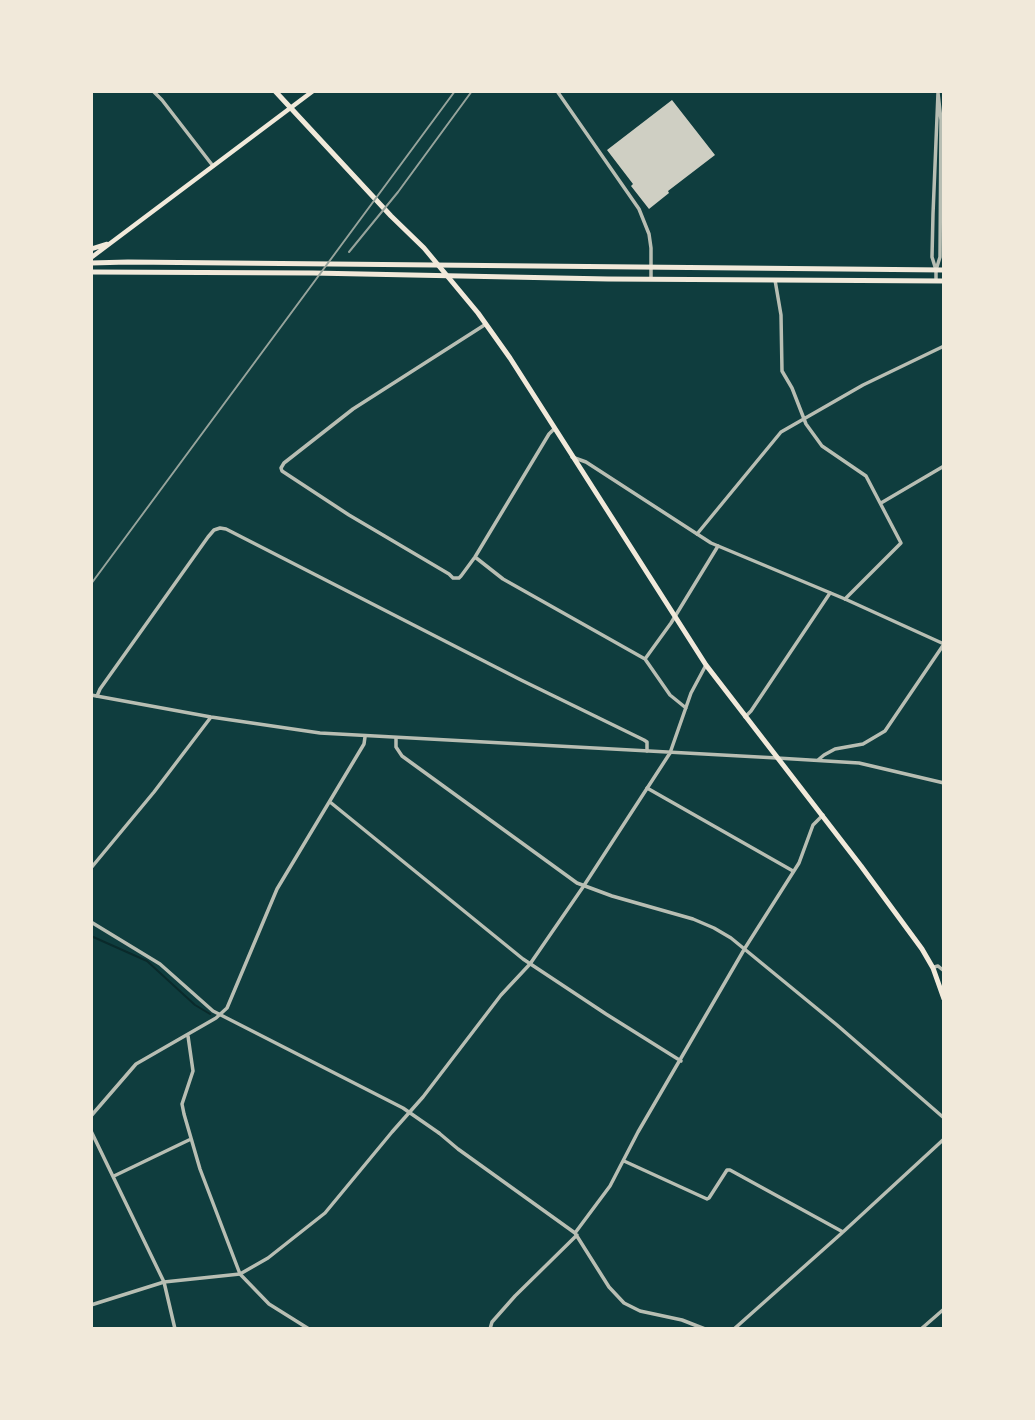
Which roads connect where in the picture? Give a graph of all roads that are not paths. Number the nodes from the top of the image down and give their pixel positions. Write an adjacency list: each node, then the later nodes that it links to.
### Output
1 (153, 91): 7 (street)
2 (275, 91): 6 (main road)
3 (313, 91): 6 (main road)
4 (557, 91): 13 (street)
5 (938, 92): 14 (street)
6 (290, 108): 7 (main road); 12 (main road)
7 (213, 166): 8 (main road)
8 (111, 242): 9 (main road); 10 (main road)
9 (91, 249)
10 (92, 257)
11 (91, 263): 12 (main road)
12 (438, 265): 13 (main road); 17 (main road)
13 (651, 268): 14 (main road); 18 (street)
14 (936, 270): 15 (main road); 20 (street)
15 (944, 270)
16 (91, 272): 17 (main road)
17 (447, 276): 18 (main road); 22 (main road)
18 (651, 279): 19 (main road)
19 (775, 280): 20 (main road); 24 (street)
20 (936, 281): 21 (main road)
21 (944, 281)
22 (486, 324): 25 (main road); 31 (street)
23 (944, 346): 24 (street)
24 (804, 419): 28 (street); 29 (street)
25 (554, 429): 26 (main road); 31 (street)
26 (572, 457): 29 (street); 34 (main road)
27 (944, 466): 28 (street)
28 (881, 503): 33 (street)
29 (696, 534): 30 (street)
30 (718, 546): 32 (street); 34 (street)
31 (475, 557): 36 (street)
32 (830, 593): 33 (street); 42 (street)
33 (845, 600): 35 (street)
34 (674, 617): 36 (street); 37 (main road)
35 (944, 644): 48 (street)
36 (645, 659): 40 (street)
37 (706, 665): 40 (street); 42 (main road)
38 (91, 695): 39 (street)
39 (97, 696): 41 (street); 45 (street)
40 (686, 708): 46 (street)
41 (211, 717): 43 (street); 53 (street)
42 (746, 717): 47 (main road)
43 (365, 737): 44 (street); 51 (street)
44 (396, 738): 45 (street); 55 (street)
45 (648, 751): 46 (street)
46 (670, 752): 47 (street); 50 (street)
47 (777, 758): 48 (street); 52 (main road)
48 (818, 761): 49 (street)
49 (944, 783)
50 (647, 788): 54 (street); 55 (street)
51 (330, 802): 58 (street); 62 (street)
52 (822, 815): 54 (street); 59 (main road)
53 (91, 869)
54 (793, 872): 57 (street)
55 (583, 887): 57 (street); 58 (street)
56 (91, 922): 62 (street)
57 (745, 948): 64 (street); 67 (street)
58 (530, 964): 64 (street); 65 (street)
59 (933, 968): 60 (street); 61 (main road)
60 (944, 971)
61 (944, 999)
62 (221, 1015): 63 (street); 65 (street)
63 (188, 1034): 66 (street); 69 (street)
64 (681, 1060): 71 (street)
65 (410, 1112): 74 (street); 75 (street)
66 (91, 1116)
67 (944, 1118)
68 (91, 1131): 72 (street)
69 (191, 1139): 72 (street); 75 (street)
70 (944, 1139): 73 (street)
71 (624, 1161): 73 (street); 74 (street)
72 (114, 1176): 76 (street)
73 (843, 1232): 83 (street)
74 (576, 1234): 81 (street); 82 (street)
75 (240, 1274): 76 (street); 80 (street)
76 (164, 1282): 77 (street); 79 (street)
77 (91, 1305)
78 (944, 1308): 84 (street)
79 (175, 1329)
80 (309, 1329)
81 (491, 1329)
82 (705, 1329)
83 (734, 1329)
84 (921, 1329)

